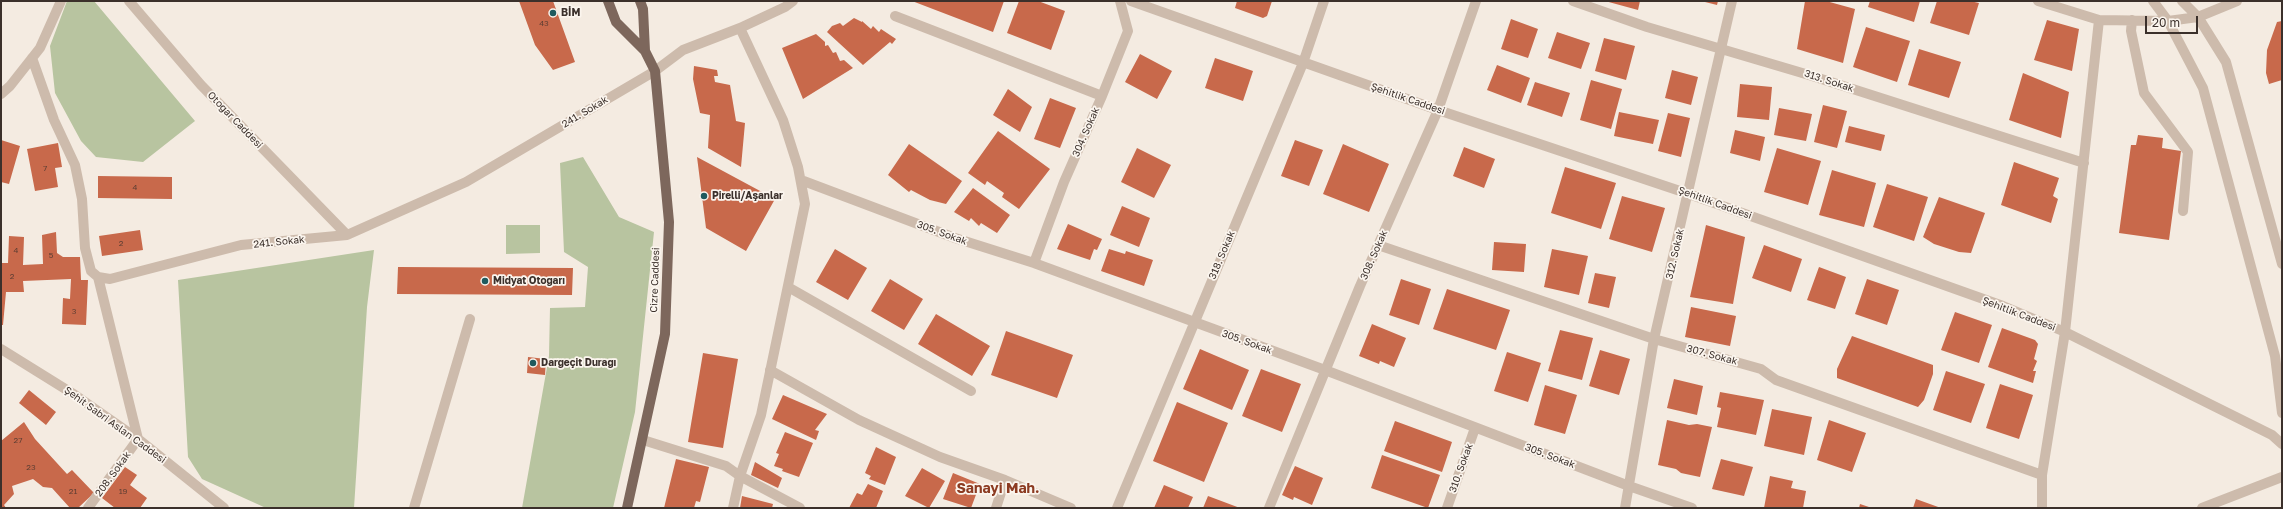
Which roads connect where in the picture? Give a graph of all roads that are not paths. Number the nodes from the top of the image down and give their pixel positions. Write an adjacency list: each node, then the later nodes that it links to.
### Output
1 (61, 1): 24 (street)
2 (129, 1): 34 (street, Otogar Caddesi)
3 (608, 1): 23 (main road)
4 (640, 1): 23 (main road)
5 (793, 1): 21 (street, 241. Sokak)
6 (1120, 1): 28 (street, 304. Sokak)
7 (1131, 1): 25 (street, Şehitlik Caddesi)
8 (1324, 1): 25 (street, 318. Sokak)
9 (1476, 1): 29 (street, 308. Sokak)
10 (1573, 1): 22 (street, 313. Sokak)
11 (1732, 1): 22 (street, 312. Sokak)
12 (2038, 1): 18 (street)
13 (2153, 1): 20 (street)
14 (2182, 1): 17 (street)
15 (2237, 1): 17 (street)
16 (895, 16): 28 (street)
17 (2198, 17): 20 (street); 37 (street)
18 (2099, 20): 19 (street); 30 (street)
19 (2132, 20): 20 (street); 33 (street)
20 (2168, 21): 48 (street)
21 (740, 28): 26 (street, 241. Sokak); 31 (street)
22 (1720, 48): 30 (street, 313. Sokak); 32 (street, 312. Sokak)
23 (645, 51): 26 (main road, Cizre Caddesi)
24 (32, 58): 27 (street); 38 (street)
25 (1303, 63): 29 (street, Şehitlik Caddesi); 41 (street, 318. Sokak)
26 (655, 71): 34 (street, 241. Sokak); 51 (main road, Cizre Caddesi)
27 (1, 94)
28 (1102, 96): 36 (street, 304. Sokak)
29 (1438, 110): 32 (street, Şehitlik Caddesi); 35 (street, 308. Sokak)
30 (2084, 163): 42 (street)
31 (801, 180): 36 (street, 305. Sokak); 39 (street)
32 (1689, 194): 42 (street, Şehitlik Caddesi); 43 (street, 312. Sokak)
33 (2183, 211)
34 (347, 235): 38 (street, 241. Sokak)
35 (1378, 245): 43 (street, 307. Sokak); 46 (street, 308. Sokak)
36 (1034, 263): 41 (street, 305. Sokak)
37 (2282, 264)
38 (98, 277): 50 (street)
39 (788, 287): 45 (street); 47 (street)
40 (470, 319): 60 (street)
41 (1193, 323): 46 (street, 305. Sokak); 66 (street, 318. Sokak)
42 (2064, 332): 52 (street, Şehitlik Caddesi); 53 (street)
43 (1654, 339): 53 (street, 307. Sokak); 57 (street, 312. Sokak)
44 (1, 349): 50 (street, Şehit Sabri Aslan Caddesi)
45 (770, 370): 54 (street); 56 (street)
46 (1325, 370): 49 (street, 305. Sokak); 67 (street, 308. Sokak)
47 (971, 391)
48 (2282, 413)
49 (1476, 428): 57 (street, 305. Sokak); 68 (street, 310. Sokak)
50 (138, 439): 58 (street, 208. Sokak); 59 (street, Şehit Sabri Aslan Caddesi)
51 (643, 440): 54 (street); 61 (main road, Cizre Caddesi)
52 (2282, 444)
53 (2042, 475): 71 (street)
54 (740, 476): 62 (street); 63 (street)
55 (2282, 477): 72 (street)
56 (1005, 480): 64 (street); 65 (street)
57 (1629, 486): 69 (street, 312. Sokak); 70 (street, 305. Sokak)
58 (88, 508)
59 (224, 508)
60 (414, 508)
61 (627, 508)
62 (733, 508)
63 (800, 508)
64 (996, 508)
65 (1071, 508)
66 (1117, 508)
67 (1270, 508)
68 (1447, 508)
69 (1625, 508)
70 (1692, 508)
71 (2042, 508)
72 (2202, 508)

